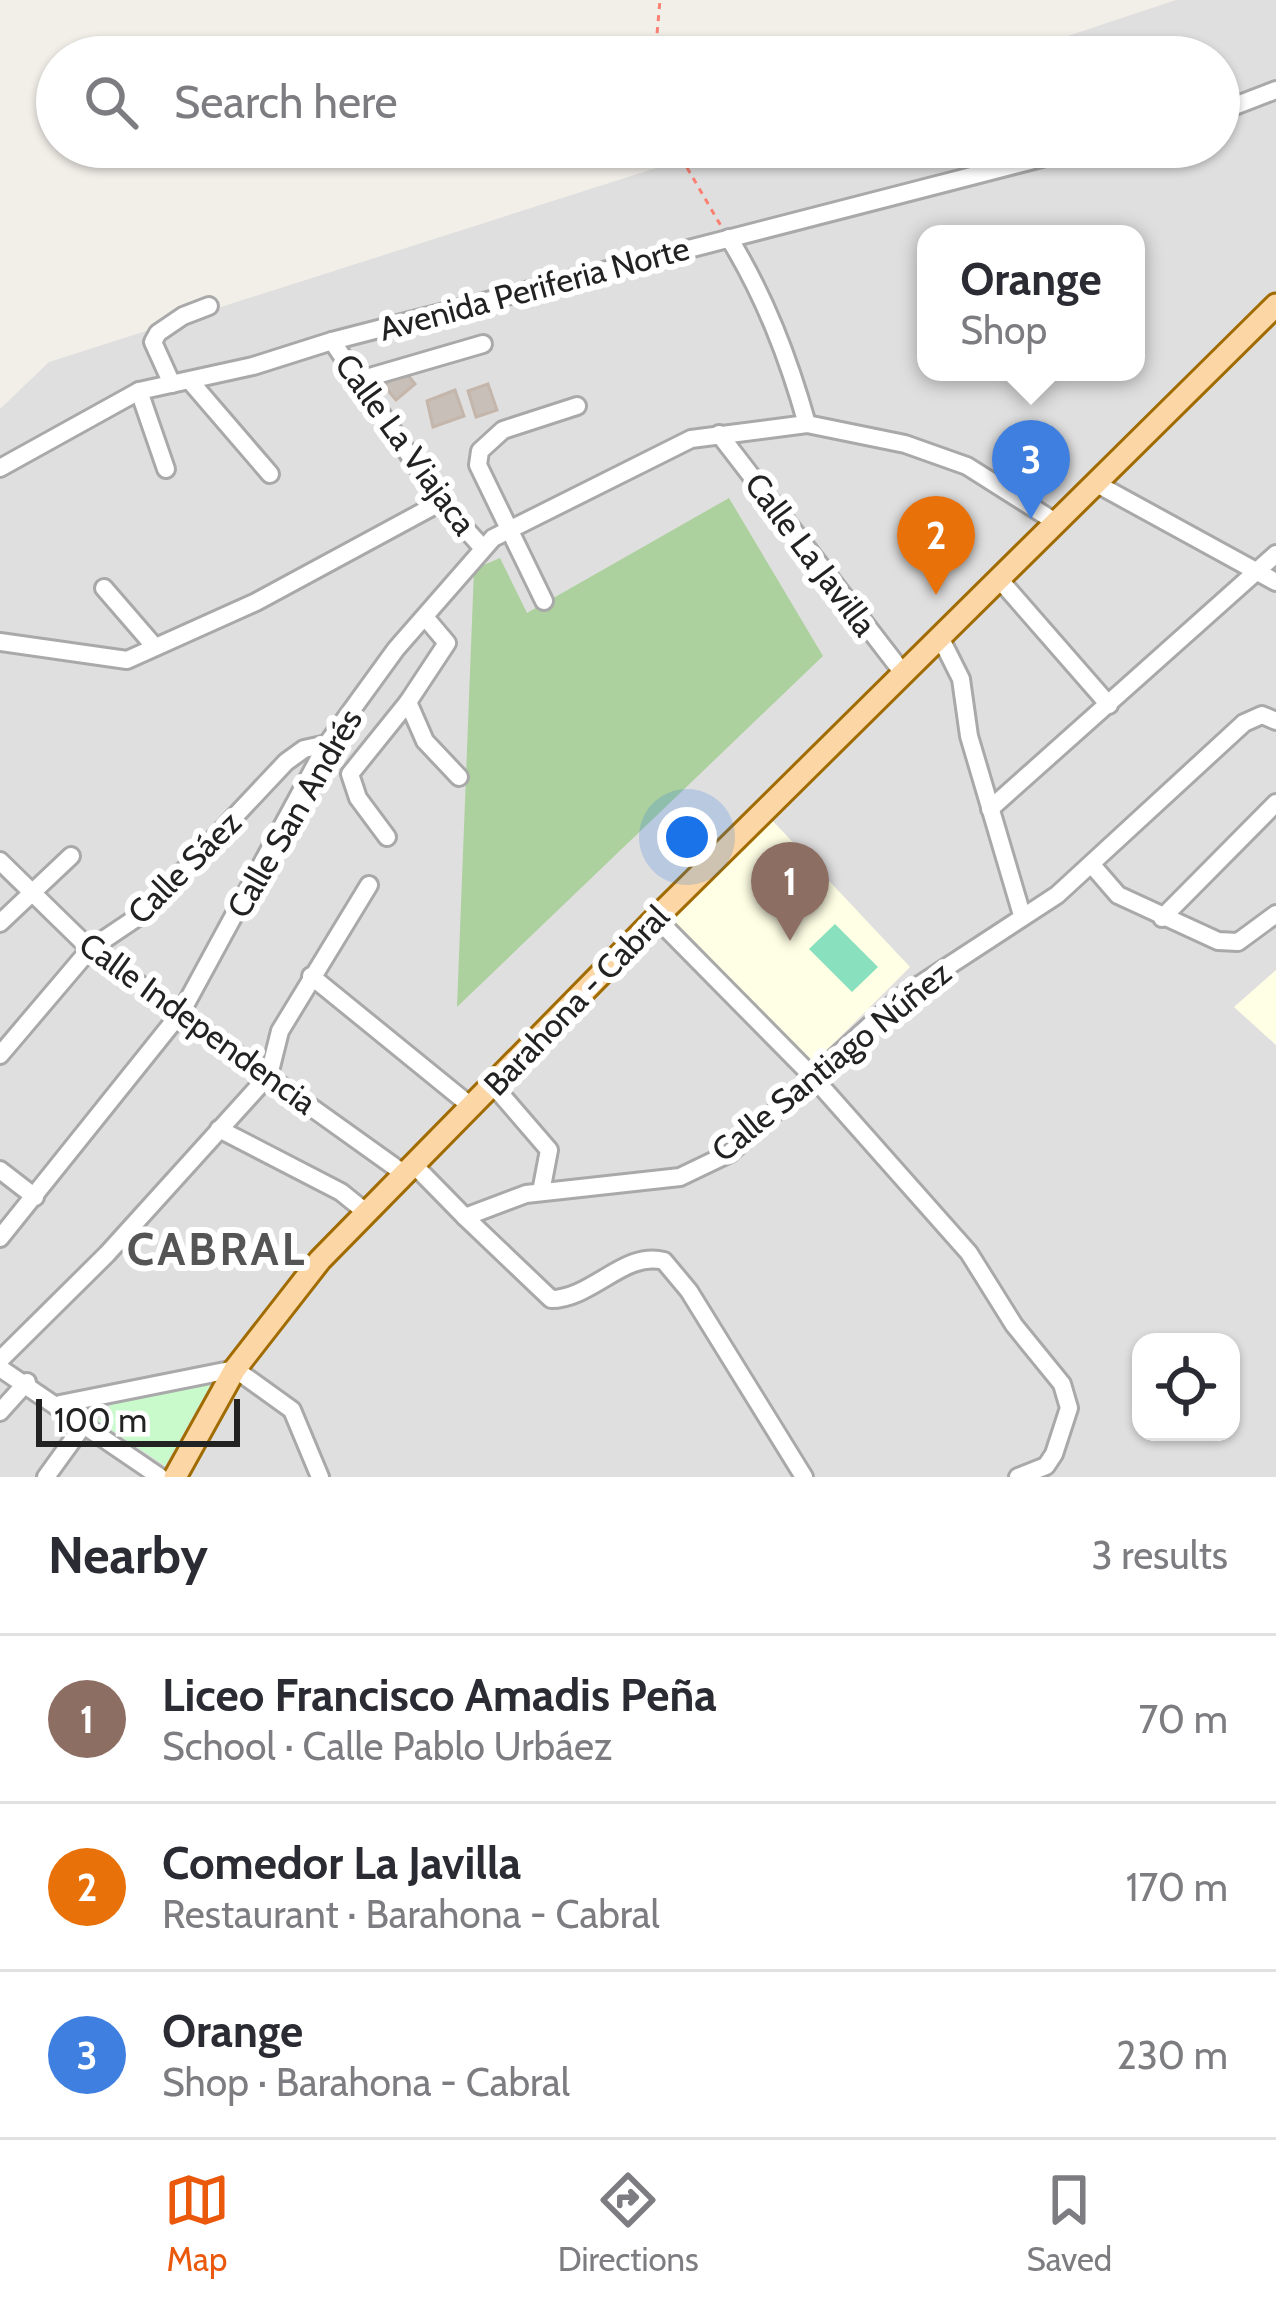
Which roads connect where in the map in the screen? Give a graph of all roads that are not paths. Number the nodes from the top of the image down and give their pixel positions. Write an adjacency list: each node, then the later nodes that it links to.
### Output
1 (1276, 90): 2 (street)
2 (1240, 104)
3 (1002, 168): 4 (street, Avenida Periferia Norte)
4 (728, 238): 7 (street, Avenida Periferia Norte); 13 (street)
5 (1276, 305): 18 (main road, Barahona - Cabral)
6 (209, 306): 10 (street)
7 (332, 340): 9 (street, Calle La Viajaca); 10 (street, Avenida Periferia Norte)
8 (483, 344): 9 (street)
9 (356, 381): 19 (street, Calle La Viajaca)
10 (181, 382): 11 (street, Avenida Periferia Norte); 17 (street)
11 (140, 391): 15 (street, Avenida Periferia Norte); 16 (street)
12 (577, 406): 21 (street)
13 (807, 424): 14 (street, Calle San Andrés); 20 (street, Calle San Andrés)
14 (719, 434): 21 (street, Calle San Andrés); 33 (street, Calle La Javilla)
15 (0, 468)
16 (166, 469)
17 (270, 473)
18 (1097, 484): 20 (main road, Barahona - Cabral); 24 (street)
19 (441, 502): 22 (street, Calle La Viajaca); 32 (street)
20 (1057, 523): 25 (main road, Barahona - Cabral)
21 (512, 528): 22 (street, Calle San Andrés); 28 (street)
22 (481, 546): 29 (street, Calle San Andrés)
23 (1276, 554): 24 (street)
24 (1256, 573): 26 (street); 35 (street)
25 (1000, 579): 30 (main road, Barahona - Cabral); 35 (street)
26 (1276, 582)
27 (104, 588): 32 (street)
28 (544, 601)
29 (425, 617): 34 (street); 37 (street, Calle San Andrés)
30 (940, 637): 33 (main road, Barahona - Cabral); 40 (street)
31 (0, 643): 32 (street)
32 (155, 647)
33 (902, 673): 49 (main road, Barahona - Cabral)
34 (408, 702): 38 (street); 41 (street)
35 (1108, 705): 40 (street)
36 (1269, 718): 44 (street, Calle Santiago Núñez)
37 (327, 745): 52 (street, Calle Sáez); 54 (street, Calle San Andrés)
38 (459, 777)
39 (1276, 802): 50 (street)
40 (990, 808): 48 (street)
41 (387, 837)
42 (71, 856): 46 (street)
43 (0, 861): 46 (street, Calle Independencia)
44 (1092, 865): 48 (street, Calle Santiago Núñez); 50 (street)
45 (369, 885): 53 (street)
46 (31, 891): 51 (street); 52 (street, Calle Independencia)
47 (1276, 914): 50 (street)
48 (1022, 915): 57 (street, Calle Santiago Núñez)
49 (656, 918): 57 (street); 58 (main road, Barahona - Cabral)
50 (1162, 918)
51 (0, 923)
52 (90, 949): 54 (street, Calle Independencia); 55 (street, Calle Sáez)
53 (311, 976): 56 (street); 59 (street)
54 (182, 1011): 56 (street, Calle Independencia); 64 (street, Calle San Andrés)
55 (0, 1055)
56 (269, 1075): 60 (street); 62 (street, Calle Independencia)
57 (813, 1078): 63 (street, Calle Santiago Núñez); 80 (street)
58 (493, 1085): 59 (main road, Barahona - Cabral); 63 (street)
59 (472, 1106): 62 (main road, Barahona - Cabral)
60 (219, 1129): 65 (street); 68 (street)
61 (0, 1170): 64 (street)
62 (410, 1171): 65 (main road, Barahona - Cabral); 66 (street)
63 (541, 1192): 66 (street, Calle Santiago Núñez)
64 (35, 1197): 67 (street, Calle San Andrés)
65 (367, 1213): 69 (main road, Barahona - Cabral)
66 (465, 1217): 79 (street)
67 (0, 1238)
68 (0, 1364): 70 (street)
69 (235, 1369): 72 (street); 77 (main road, Barahona - Cabral); 78 (street)
70 (27, 1382): 71 (street); 72 (street); 73 (street)
71 (0, 1397)
72 (60, 1404): 74 (street)
73 (0, 1412)
74 (86, 1423): 75 (street); 76 (street)
75 (46, 1477)
76 (160, 1477)
77 (175, 1477)
78 (320, 1477)
79 (804, 1477)
80 (1018, 1477)

